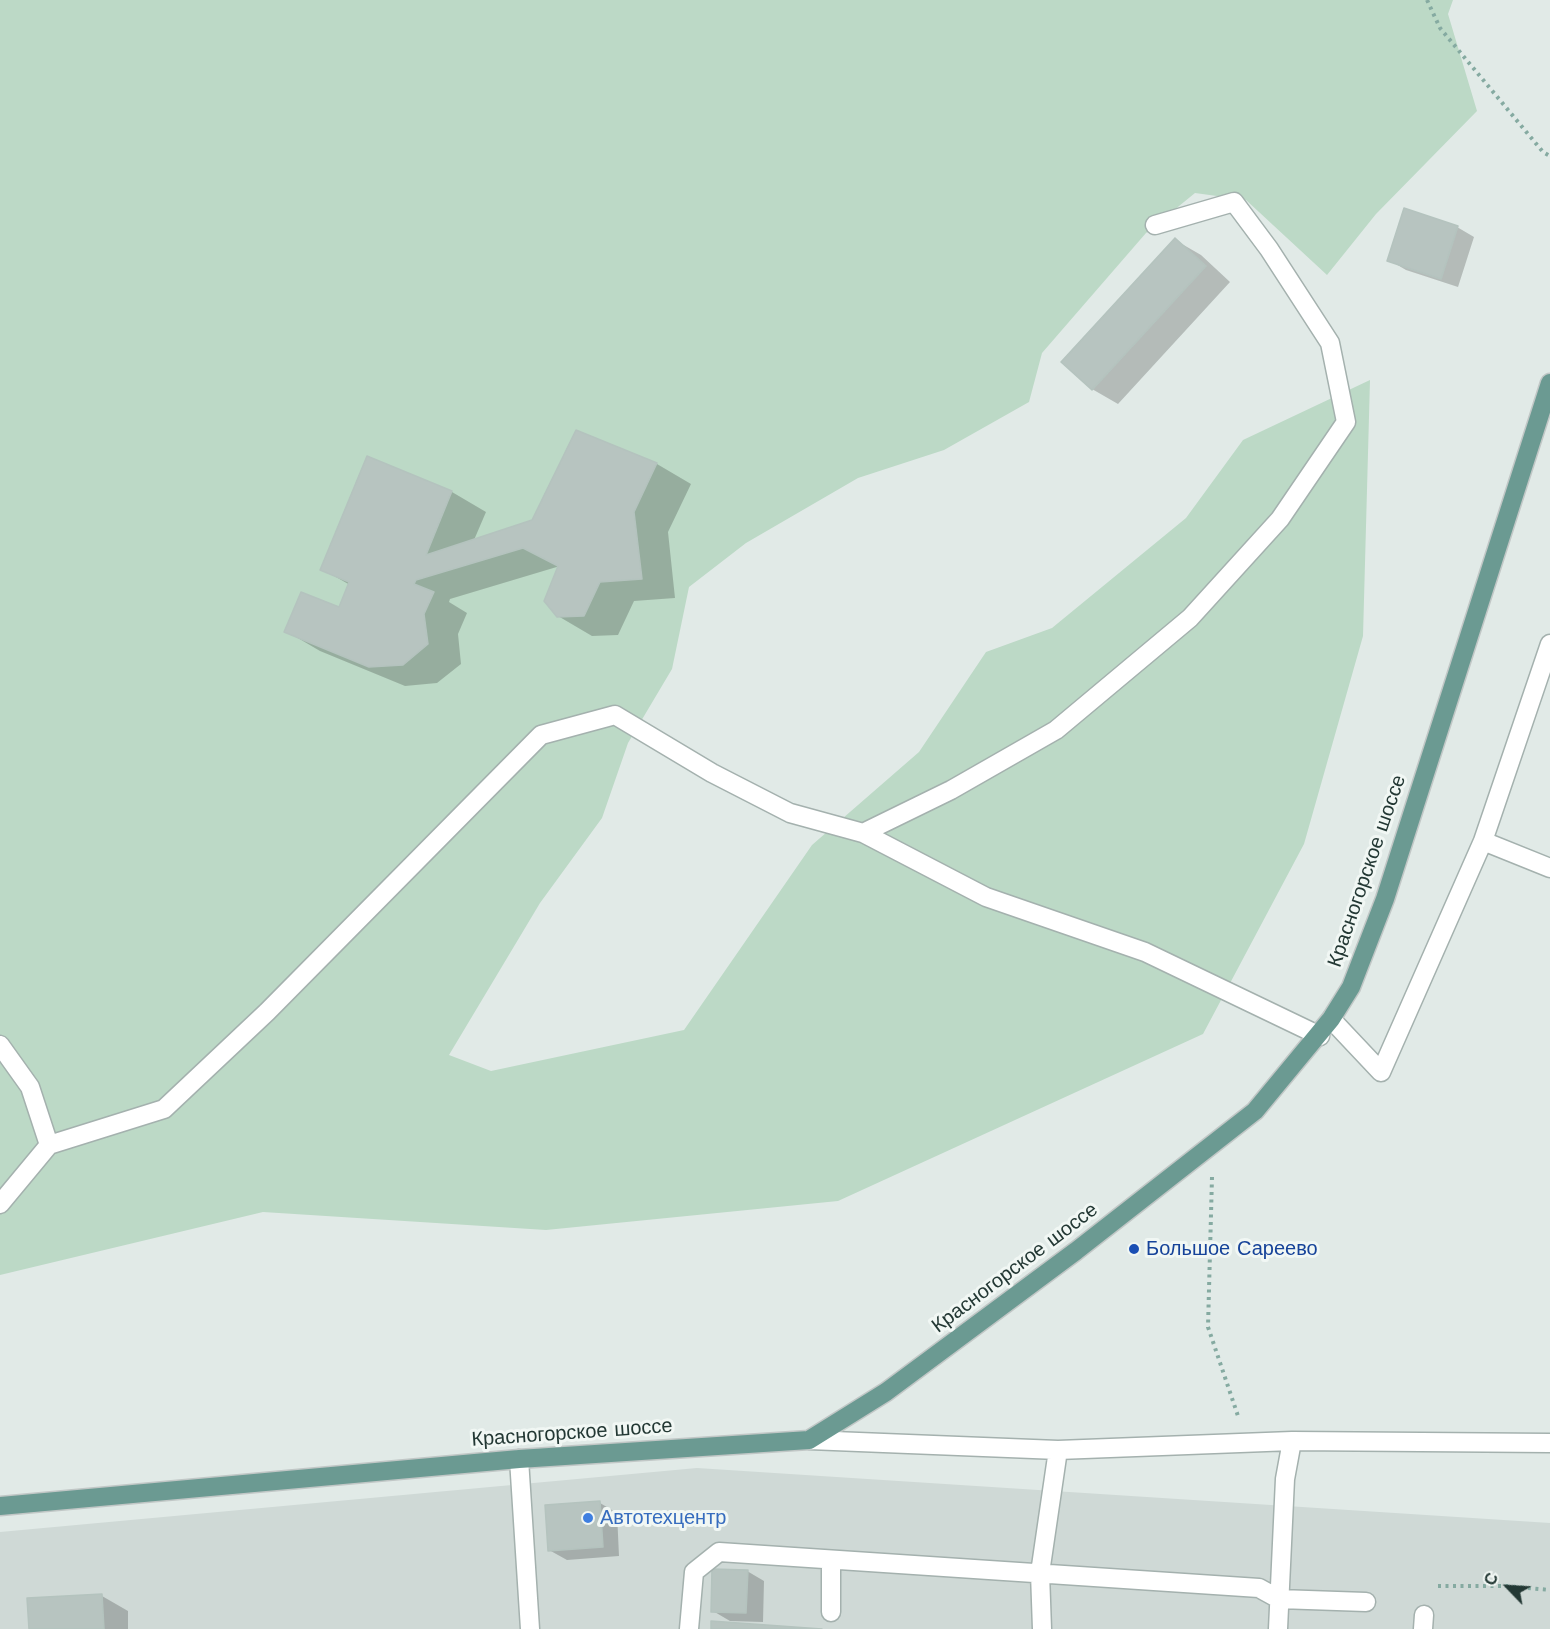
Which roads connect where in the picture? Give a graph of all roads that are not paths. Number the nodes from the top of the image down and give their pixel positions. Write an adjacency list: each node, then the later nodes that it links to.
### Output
1 (1155, 225): 4 (street)
2 (1550, 383): 7 (main road, Красногорское шоссе)
3 (1550, 644): 5 (street)
4 (863, 833): 8 (street); 10 (street)
5 (1483, 841): 6 (street); 7 (street)
6 (1550, 868)
7 (1331, 1019): 8 (main road, Красногорское шоссе)
8 (1320, 1036): 12 (main road, Красногорское шоссе)
9 (0, 1045): 10 (street)
10 (49, 1145): 11 (street)
11 (0, 1204)
12 (809, 1440): 15 (street); 16 (main road, Красногорское шоссе)
13 (1292, 1441): 14 (street); 15 (street); 20 (street)
14 (1550, 1443)
15 (1058, 1450): 19 (street)
16 (519, 1458): 17 (main road, Красногорское шоссе); 23 (street)
17 (0, 1506)
18 (831, 1560): 19 (street); 22 (street); 24 (street)
19 (1040, 1573): 20 (street); 25 (street)
20 (1279, 1599): 21 (street); 26 (street)
21 (1366, 1602)
22 (831, 1612)
23 (530, 1629)
24 (688, 1629)
25 (1042, 1629)
26 (1278, 1629)

